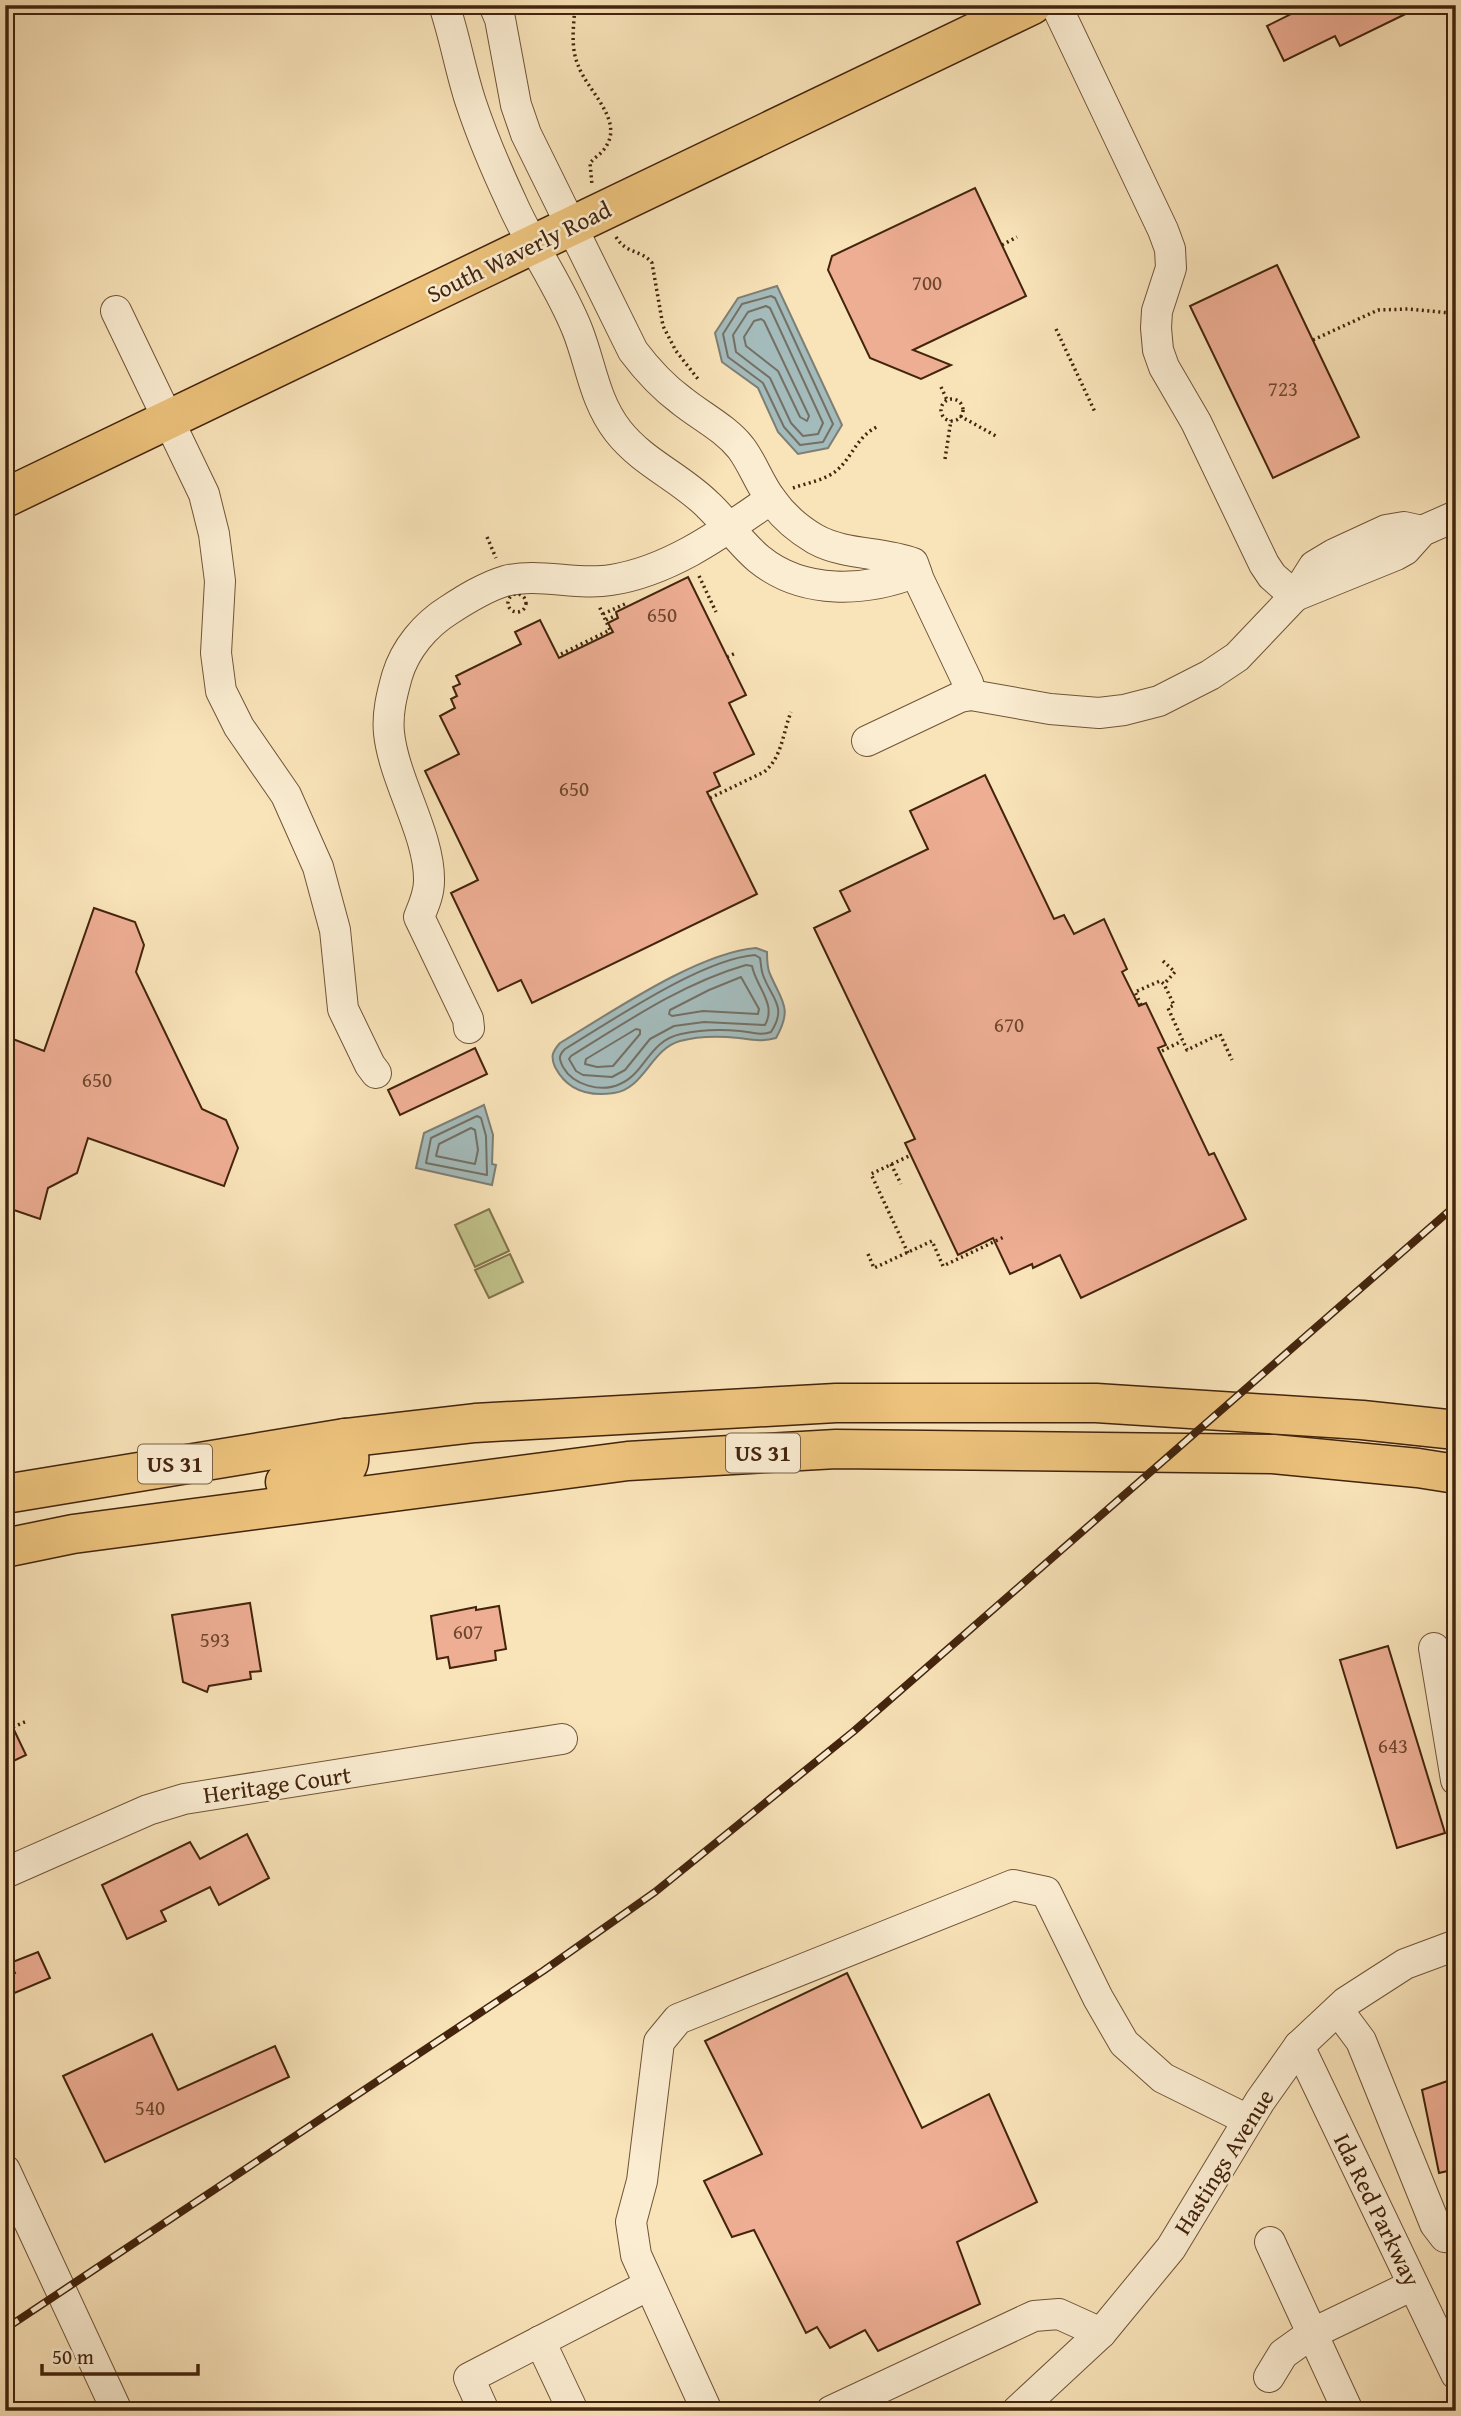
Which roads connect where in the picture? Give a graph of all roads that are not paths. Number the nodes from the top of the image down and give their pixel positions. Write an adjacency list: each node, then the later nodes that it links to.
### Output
1 (444, 5): 6 (street)
2 (494, 5): 5 (street)
3 (1032, 5): 5 (main road, South Waverly Road)
4 (1056, 5): 14 (street)
5 (570, 227): 6 (main road, South Waverly Road); 9 (street)
6 (534, 244): 8 (main road, South Waverly Road); 12 (street)
7 (116, 311): 8 (street)
8 (169, 420): 10 (main road, South Waverly Road); 18 (street)
9 (779, 494): 12 (street); 13 (street)
10 (5, 498)
11 (1456, 516): 14 (street)
12 (730, 527): 13 (street); 17 (street)
13 (915, 567): 15 (street)
14 (1295, 596): 15 (street)
15 (971, 695): 16 (street)
16 (867, 741)
17 (469, 1028)
18 (376, 1073)
19 (1456, 1430): 20 (main road, US 31)
20 (345, 1437): 22 (main road, US 31); 23 (main road)
21 (1456, 1474): 23 (main road, US 31)
22 (5, 1494)
23 (74, 1534): 24 (main road, US 31)
24 (5, 1548)
25 (1434, 1648): 27 (street)
26 (562, 1739): 28 (street, Heritage Court)
27 (1456, 1780)
28 (5, 1873)
29 (1456, 1945): 30 (street, Hastings Avenue)
30 (1338, 2010): 31 (street, Hastings Avenue); 34 (street)
31 (1299, 2046): 32 (street, Hastings Avenue); 37 (street, Ida Red Parkway)
32 (1248, 2120): 36 (street); 38 (street, Hastings Avenue)
33 (5, 2170): 43 (street)
34 (1456, 2238)
35 (1270, 2242): 39 (street)
36 (649, 2285): 40 (street); 46 (street)
37 (1413, 2285): 39 (street); 41 (street, Ida Red Parkway)
38 (1101, 2333): 47 (street); 48 (street, Hastings Avenue)
39 (1311, 2334): 42 (street); 49 (street)
40 (540, 2341): 44 (street); 45 (street)
41 (1456, 2374)
42 (1269, 2377)
43 (117, 2411)
44 (484, 2411)
45 (573, 2411)
46 (707, 2411)
47 (831, 2411)
48 (1017, 2411)
49 (1348, 2411)

